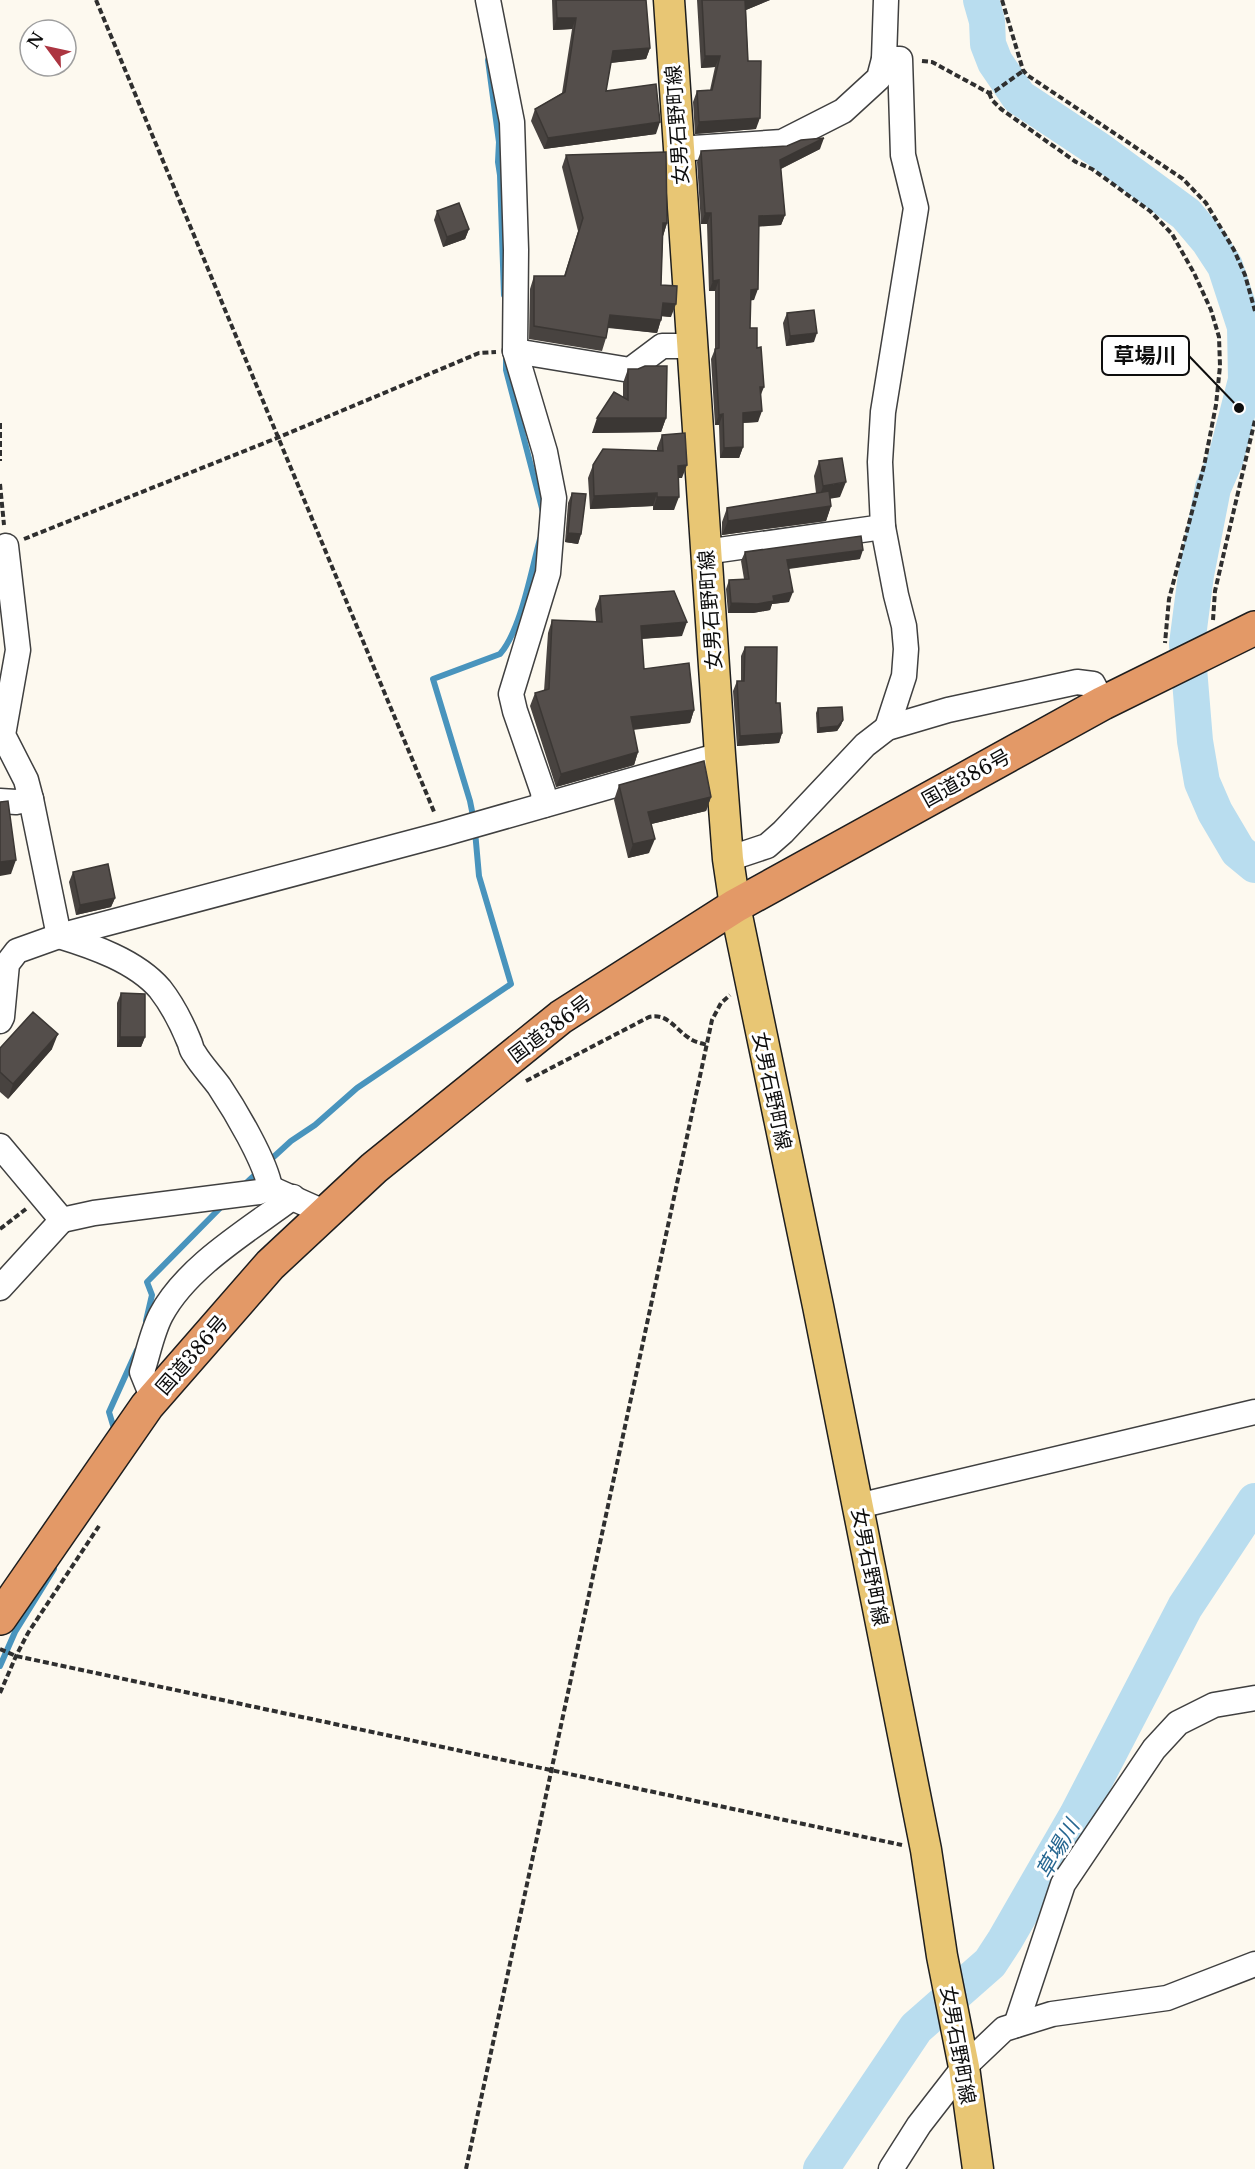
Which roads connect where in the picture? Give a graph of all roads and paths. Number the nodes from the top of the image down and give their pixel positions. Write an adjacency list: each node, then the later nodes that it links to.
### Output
1 (96, 0): 15 (path)
2 (488, 0): 12 (street)
3 (669, 0): 9 (main road, 女男石野町線)
4 (886, 0): 6 (street)
5 (1002, 0): 7 (path)
6 (892, 59): 8 (path); 9 (street); 18 (street)
7 (1023, 70): 8 (path); 10 (path)
8 (989, 93): 23 (path)
9 (678, 149): 11 (main road, 女男石野町線)
10 (1255, 310)
11 (691, 346): 12 (street); 20 (main road, 女男石野町線)
12 (515, 351): 15 (path); 29 (street)
13 (1255, 420): 22 (path)
14 (0, 423): 16 (path)
15 (277, 438): 19 (path); 30 (path)
16 (0, 461)
17 (0, 484): 19 (path)
18 (883, 527): 20 (street); 25 (street)
19 (6, 546): 27 (street)
20 (705, 552): 26 (main road, 女男石野町線)
21 (1255, 628): 22 (highway, 国道386号)
22 (1211, 651): 23 (highway, 国道386号)
23 (1162, 674): 24 (highway, 国道386号)
24 (1103, 702): 25 (street); 32 (highway, 国道386号)
25 (887, 728): 31 (street)
26 (720, 755): 29 (street); 31 (main road, 女男石野町線)
27 (32, 799): 28 (street); 33 (street)
28 (0, 801)
29 (544, 805): 30 (street)
30 (443, 834): 33 (street)
31 (728, 859): 32 (main road, 女男石野町線)
32 (735, 906): 34 (main road, 女男石野町線); 42 (highway, 国道386号)
33 (59, 936): 35 (street); 39 (street)
34 (750, 988): 36 (path); 48 (main road, 女男石野町線)
35 (0, 1022)
36 (707, 1045): 37 (path); 55 (path)
37 (523, 1083)
38 (0, 1146): 40 (street)
39 (270, 1188): 41 (street); 43 (street)
40 (42, 1197): 43 (street); 44 (path)
41 (293, 1197): 42 (street); 46 (street)
42 (326, 1213): 46 (highway, 国道386号)
43 (62, 1221): 45 (street)
44 (0, 1228)
45 (0, 1288)
46 (153, 1399): 50 (highway, 国道386号)
47 (1255, 1412): 48 (street)
48 (858, 1506): 56 (main road, 女男石野町線)
49 (100, 1523): 52 (path)
50 (4, 1600)
51 (0, 1649): 52 (path)
52 (15, 1656): 53 (path); 55 (path)
53 (0, 1693)
54 (1255, 1698): 58 (street)
55 (553, 1771): 56 (path); 60 (path)
56 (926, 1850): 59 (main road, 女男石野町線)
57 (1255, 1964): 58 (street)
58 (1016, 2025): 59 (street)
59 (961, 2057): 61 (street); 62 (main road, 女男石野町線)
60 (466, 2169)
61 (891, 2169)
62 (978, 2169)

